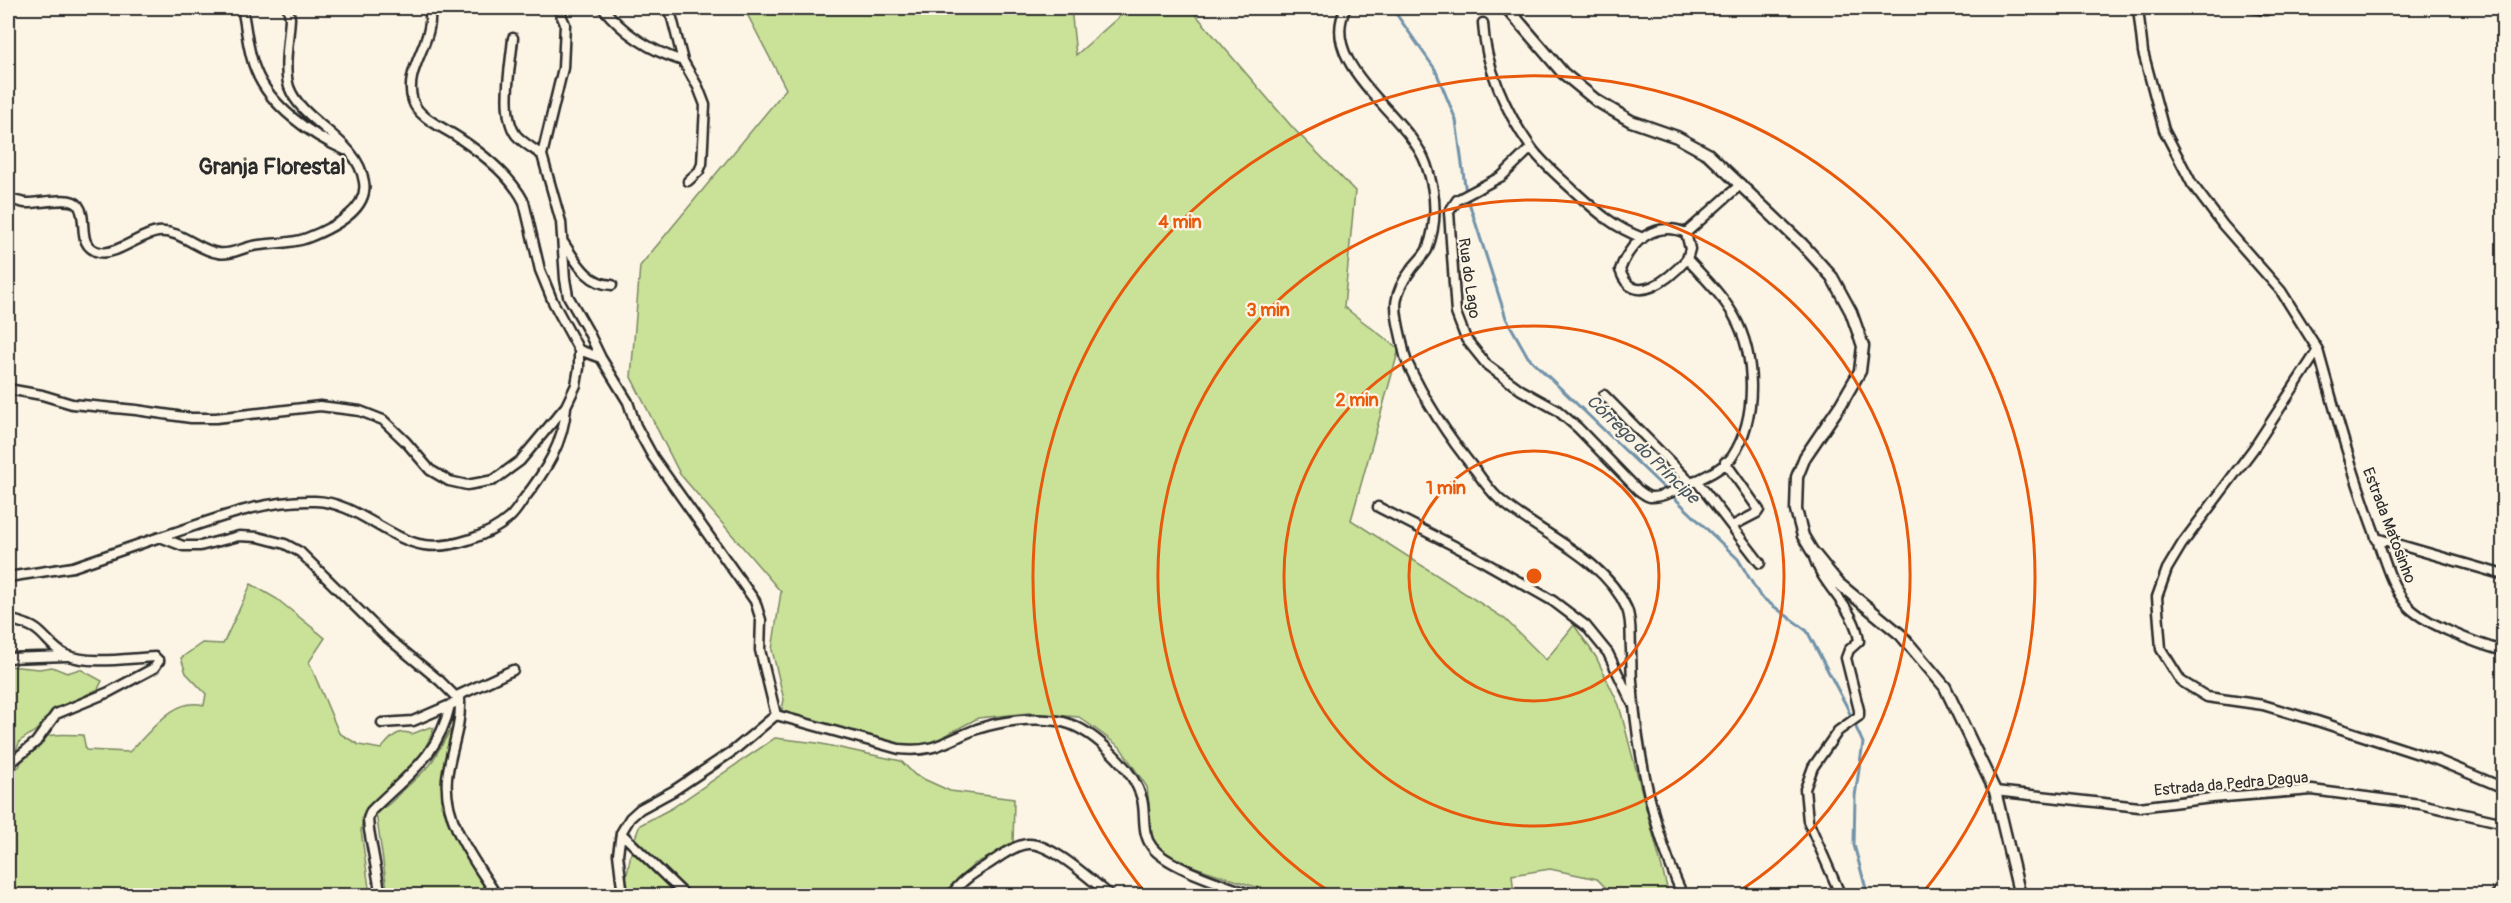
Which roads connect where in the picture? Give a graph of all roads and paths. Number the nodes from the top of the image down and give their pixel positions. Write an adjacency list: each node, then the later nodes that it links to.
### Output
1 (242, 8): 16 (street)
2 (288, 8): 16 (street)
3 (429, 8): 26 (street)
4 (558, 8): 17 (street)
5 (603, 8): 14 (street)
6 (667, 8): 14 (street)
7 (1346, 8): 49 (street)
8 (1507, 8): 19 (street)
9 (2138, 8): 27 (street, Estrada Matosinho)
10 (2255, 8): 11 (street)
11 (2270, 8)
12 (1483, 23): 15 (street)
13 (513, 38): 17 (street)
14 (683, 62): 18 (street)
15 (1531, 148): 22 (street); 33 (street, Rua do Lago)
16 (351, 152): 20 (street)
17 (542, 155): 23 (street)
18 (688, 181)
19 (1741, 184): 21 (street); 38 (street)
20 (8, 198)
21 (1686, 232): 22 (street); 24 (street)
22 (1643, 238): 24 (street)
23 (563, 241): 25 (street); 28 (street)
24 (1687, 259): 32 (street)
25 (612, 285)
26 (579, 350): 28 (street); 31 (street)
27 (2318, 350): 37 (street, Estrada Matosinho); 53 (street)
28 (601, 358): 50 (street)
29 (8, 389): 31 (street)
30 (1604, 395): 33 (street)
31 (566, 406): 36 (street)
32 (1725, 462): 33 (street); 35 (street)
33 (1693, 482): 35 (street)
34 (1378, 507): 49 (street)
35 (1732, 526): 39 (street)
36 (160, 537): 41 (street); 47 (street)
37 (2376, 538): 40 (street); 43 (street, Estrada Matosinho)
38 (1812, 551): 54 (street); 66 (street)
39 (1760, 563)
40 (2504, 575)
41 (8, 576)
42 (8, 618): 44 (street)
43 (2504, 651)
44 (67, 656): 45 (street); 52 (street)
45 (8, 658)
46 (513, 670): 47 (street)
47 (458, 698): 48 (street); 59 (street)
48 (450, 705): 51 (street); 58 (street)
49 (1634, 706): 65 (street)
50 (776, 715): 56 (street); 64 (street)
51 (382, 723)
52 (8, 765)
53 (2504, 788)
54 (1995, 791): 55 (street, Estrada da Pedra Dagua); 67 (street)
55 (2504, 823)
56 (621, 833): 60 (street); 61 (street)
57 (2504, 886): 68 (street)
58 (381, 896)
59 (497, 896)
60 (623, 896)
61 (686, 896)
62 (951, 896): 63 (street)
63 (1111, 896)
64 (1255, 896)
65 (1683, 896)
66 (1841, 896)
67 (2020, 896)
68 (2495, 896)

